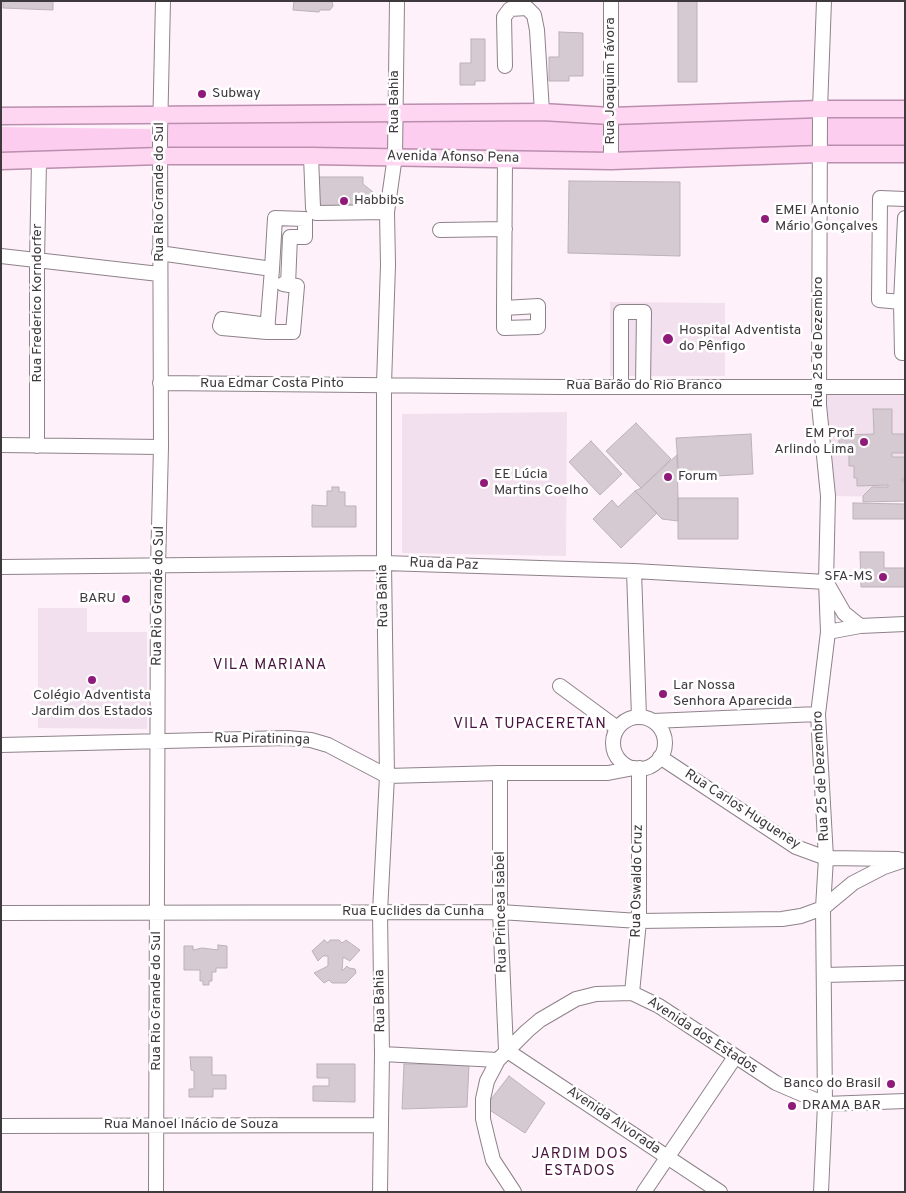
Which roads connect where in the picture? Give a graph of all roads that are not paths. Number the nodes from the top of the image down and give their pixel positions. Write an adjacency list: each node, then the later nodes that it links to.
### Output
1 (163, 1): 11 (street, Rua Rio Grande do Sul)
2 (397, 1): 8 (street, Rua Bahia)
3 (611, 1): 12 (street, Rua Joaquim Távora)
4 (824, 1): 6 (street, Rua 25 de Dezembro)
5 (505, 66): 9 (street)
6 (820, 109): 7 (main road); 12 (main road); 13 (street, Rua 25 de Dezembro)
7 (905, 109)
8 (394, 112): 9 (main road); 11 (main road); 17 (street, Rua Bahia)
9 (542, 112): 12 (main road)
10 (1, 116): 11 (main road)
11 (160, 116): 15 (street, Rua Rio Grande do Sul)
12 (611, 116): 21 (street, Rua Joaquim Távora)
13 (820, 154): 14 (main road, Avenida Afonso Pena); 21 (main road, Avenida Afonso Pena); 41 (street, Rua 25 de Dezembro)
14 (905, 154)
15 (160, 156): 16 (main road, Avenida Afonso Pena); 20 (main road, Avenida Afonso Pena); 27 (street, Rua Rio Grande do Sul)
16 (311, 156): 17 (main road, Avenida Afonso Pena); 23 (street)
17 (395, 156): 18 (main road, Avenida Afonso Pena); 23 (street, Rua Bahia)
18 (505, 159): 21 (main road, Avenida Afonso Pena); 25 (street)
19 (1, 161): 20 (main road, Avenida Afonso Pena)
20 (39, 161): 29 (street, Rua Frederico Korndorfer)
21 (611, 161)
22 (905, 199): 34 (street)
23 (388, 212): 38 (street, Rua Bahia)
24 (905, 218): 33 (street)
25 (505, 229): 26 (street); 35 (street)
26 (440, 230)
27 (159, 254): 30 (street, Rua Rio Grande do Sul); 31 (street)
28 (1, 256): 29 (street)
29 (37, 261): 30 (street); 44 (street, Rua Frederico Korndorfer)
30 (159, 274): 37 (street, Rua Rio Grande do Sul)
31 (271, 276): 32 (street); 32 (street); 32 (street)
32 (288, 284)
33 (903, 287): 34 (street)
34 (901, 302): 36 (street)
35 (504, 308)
36 (905, 353)
37 (160, 383): 38 (street, Rua Edmar Costa Pinto); 45 (street, Rua Rio Grande do Sul)
38 (384, 384): 39 (street, Rua Barão do Rio Branco); 46 (street, Rua Bahia)
39 (621, 386): 40 (street, Rua Barão do Rio Branco); 40 (street)
40 (643, 386): 41 (street, Rua Barão do Rio Branco)
41 (819, 387): 42 (street, Rua Barão do Rio Branco); 50 (street, Rua 25 de Dezembro)
42 (905, 387)
43 (1, 445): 44 (street)
44 (37, 446): 45 (street)
45 (161, 447): 48 (street, Rua Rio Grande do Sul)
46 (384, 563): 48 (street, Rua da Paz); 49 (street, Rua da Paz); 64 (street, Rua Bahia)
47 (1, 567): 48 (street, Rua da Paz)
48 (158, 567): 59 (street, Rua Rio Grande do Sul)
49 (634, 571): 50 (street, Rua da Paz); 56 (street)
50 (826, 582): 52 (street); 53 (street, Rua 25 de Dezembro)
51 (905, 624): 52 (street)
52 (860, 626): 53 (street)
53 (828, 632): 55 (street, Rua 25 de Dezembro)
54 (560, 686): 58 (street)
55 (818, 714): 57 (street); 65 (street, Rua 25 de Dezembro)
56 (639, 717): 57 (street); 58 (street)
57 (654, 721): 61 (street)
58 (617, 728): 62 (street)
59 (158, 740): 60 (street, Rua Piratininga); 64 (street, Rua Piratininga); 69 (street, Rua Rio Grande do Sul)
60 (1, 744)
61 (660, 757): 62 (street); 65 (street, Rua Carlos Hugueney)
62 (636, 768): 63 (street, Rua Piratininga); 72 (street, Rua Oswaldo Cruz)
63 (500, 773): 64 (street, Rua Piratininga); 71 (street, Rua Princesa Isabel)
64 (387, 776): 70 (street, Rua Bahia)
65 (826, 858): 66 (street, Rua Carlos Hugueney); 67 (street, Rua 25 de Dezembro)
66 (905, 859): 67 (street)
67 (823, 908): 72 (street, Rua Euclides da Cunha); 74 (street, Rua 25 de Dezembro)
68 (1, 912): 69 (street, Rua Euclides da Cunha)
69 (157, 912): 70 (street, Rua Euclides da Cunha); 83 (street, Rua Rio Grande do Sul)
70 (380, 912): 71 (street, Rua Euclides da Cunha); 76 (street, Rua Bahia)
71 (500, 912): 72 (street, Rua Euclides da Cunha); 77 (street, Rua Princesa Isabel)
72 (639, 920): 75 (street, Rua Oswaldo Cruz)
73 (905, 973): 74 (street)
74 (824, 975): 80 (street, Rua 25 de Dezembro)
75 (632, 993): 77 (street, Avenida dos Estados); 78 (street, Avenida dos Estados)
76 (382, 1054): 77 (street); 81 (street, Rua Bahia)
77 (502, 1055): 84 (street, Avenida Alvorada); 85 (street, Avenida dos Estados)
78 (735, 1057): 80 (street, Avenida dos Estados); 84 (street)
79 (905, 1101): 80 (street)
80 (825, 1104): 90 (street, Rua 25 de Dezembro)
81 (380, 1125): 83 (street, Rua Manoel Inácio de Souza); 87 (street, Rua Bahia)
82 (1, 1126): 83 (street, Rua Manoel Inácio de Souza)
83 (156, 1126): 86 (street, Rua Rio Grande do Sul)
84 (668, 1158): 88 (street); 89 (street, Avenida Alvorada)
85 (513, 1191)
86 (156, 1192)
87 (380, 1192)
88 (644, 1192)
89 (720, 1192)
90 (821, 1192)

